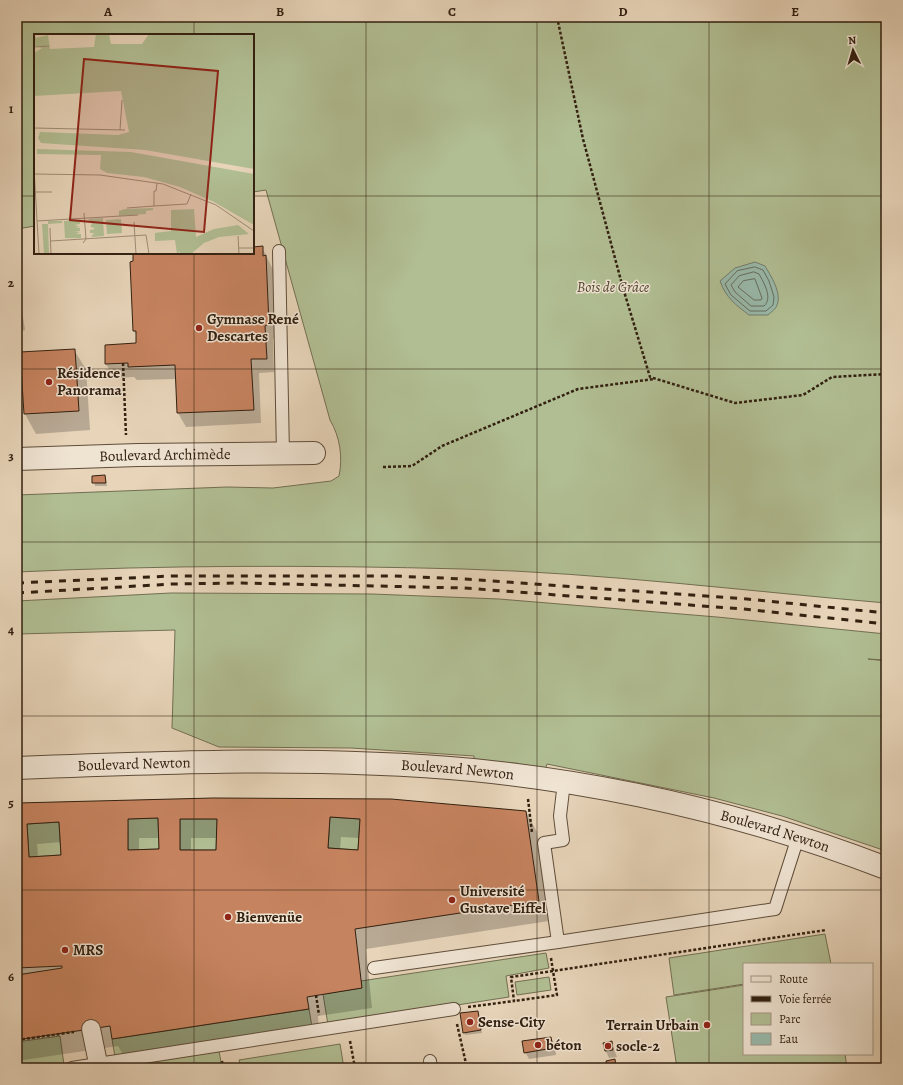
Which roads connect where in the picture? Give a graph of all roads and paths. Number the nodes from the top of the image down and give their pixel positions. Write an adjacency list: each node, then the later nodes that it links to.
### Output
1 (557, 17): 5 (path)
2 (279, 251): 8 (lane)
3 (123, 363): 6 (path)
4 (886, 374): 5 (path)
5 (656, 379): 10 (path)
6 (126, 435)
7 (314, 453): 8 (street, Boulevard Archimède)
8 (283, 454): 9 (street, Boulevard Archimède)
9 (17, 459)
10 (383, 467)
11 (17, 768): 12 (street, Boulevard Newton)
12 (564, 782): 13 (street, Boulevard Newton); 15 (lane)
13 (798, 837): 14 (street, Boulevard Newton); 15 (lane)
14 (886, 868)
15 (558, 942): 16 (lane)
16 (374, 968)
17 (514, 1000): 17 (path); 18 (path)
18 (454, 1009): 22 (lane); 25 (path)
19 (91, 1029): 20 (path); 22 (street)
20 (17, 1040)
21 (350, 1042): 24 (path)
22 (98, 1066): 23 (lane)
23 (72, 1068)
24 (355, 1068)
25 (467, 1068)

